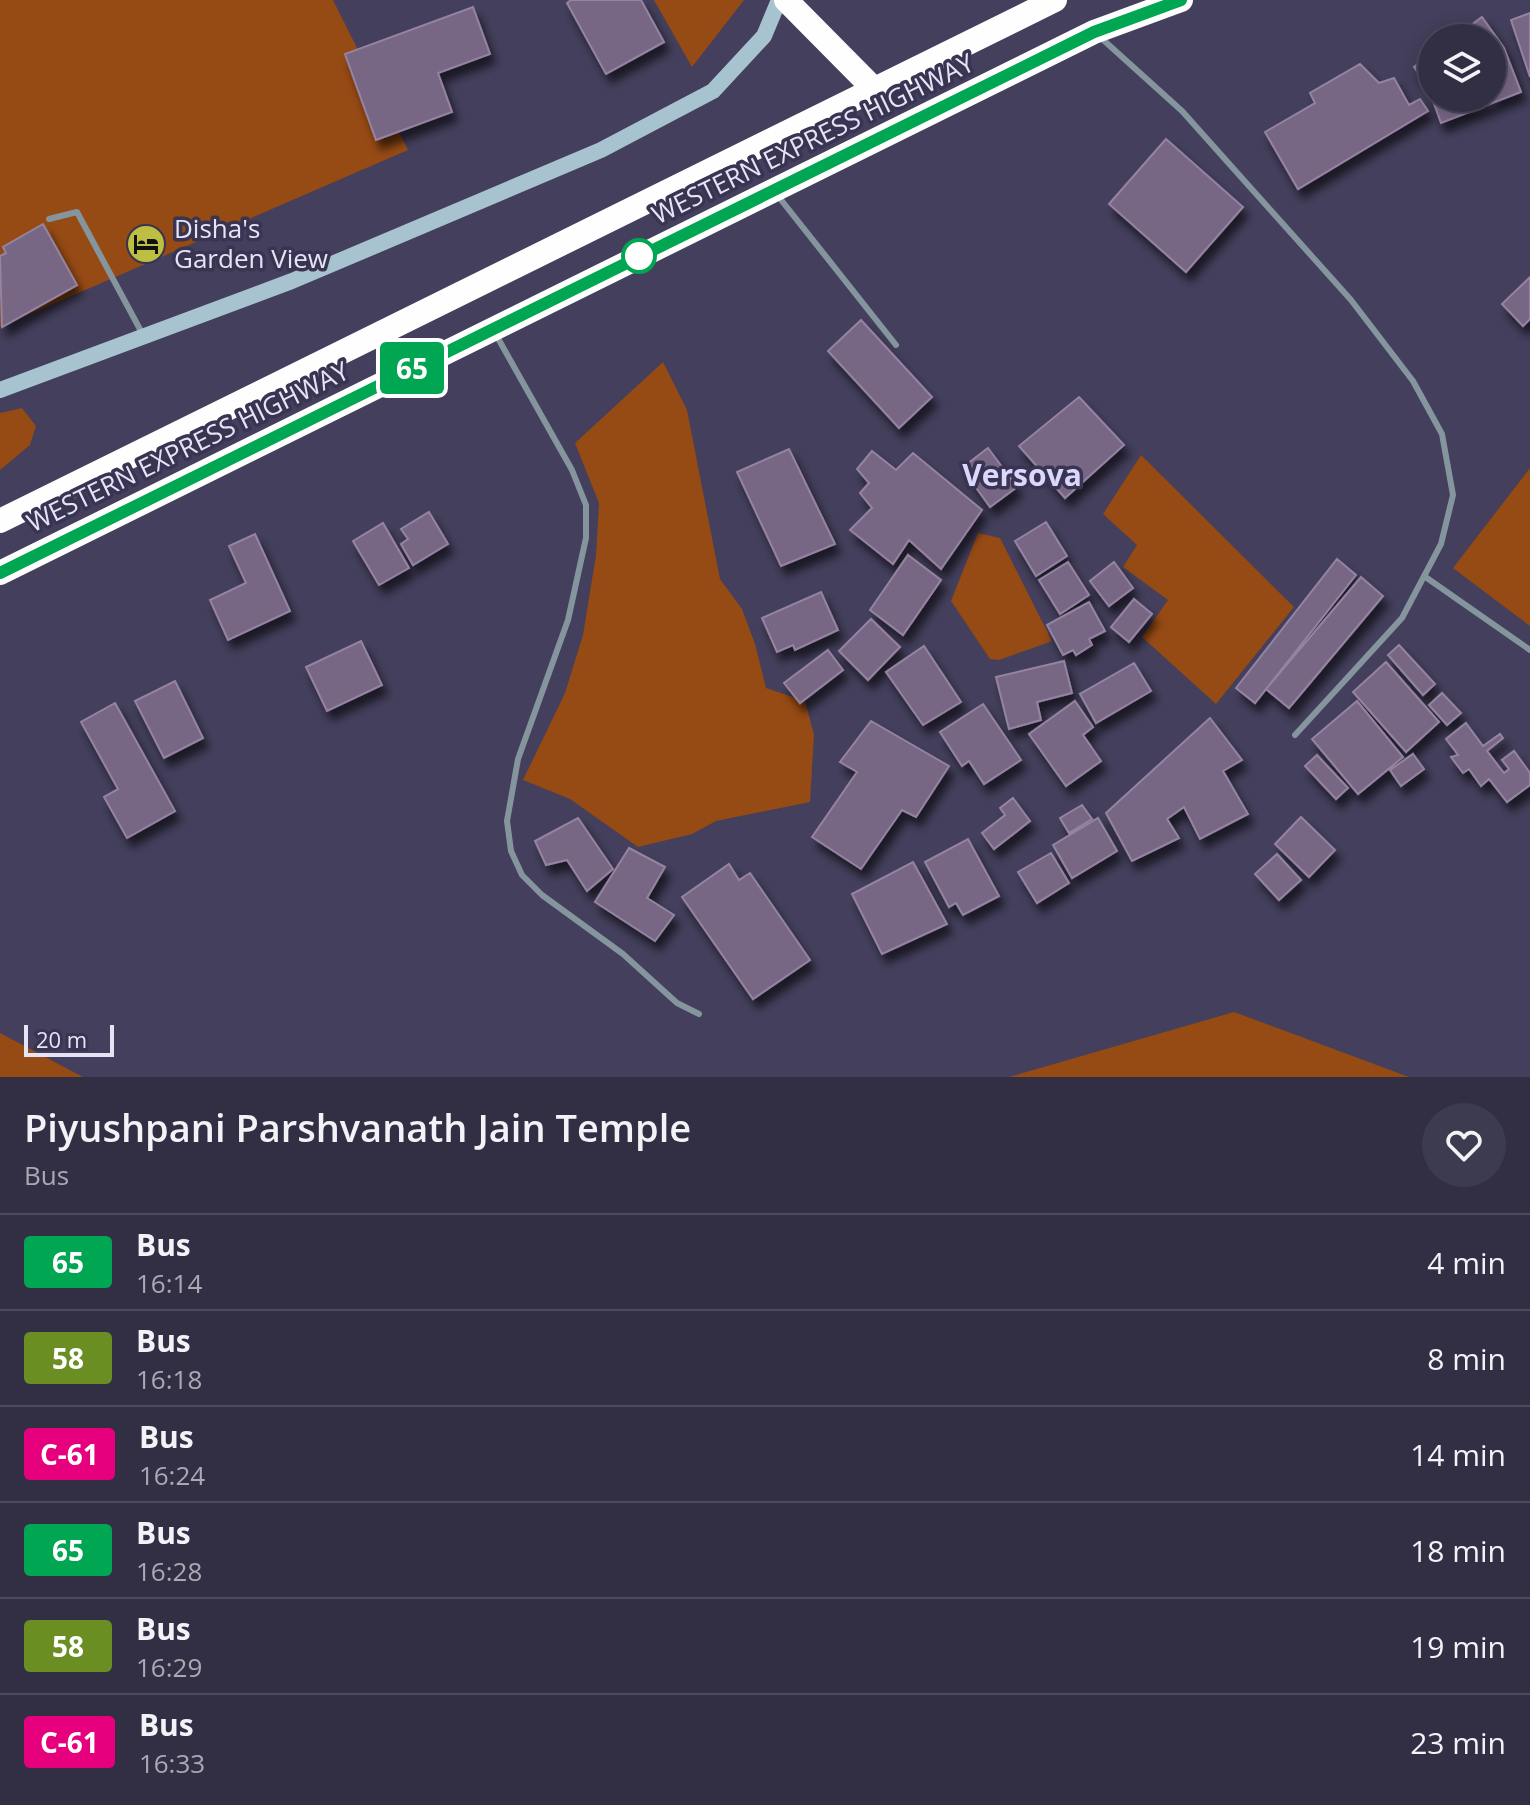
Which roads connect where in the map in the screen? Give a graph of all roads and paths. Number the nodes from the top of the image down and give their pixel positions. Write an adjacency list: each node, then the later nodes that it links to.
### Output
1 (779, 0): 10 (street)
2 (786, 0): 6 (highway)
3 (1055, 0): 6 (highway, WESTERN EXPRESS HIGHWAY)
4 (1181, 0): 5 (highway, WESTERN EXPRESS HIGHWAY)
5 (1094, 32): 7 (highway, WESTERN EXPRESS HIGHWAY); 15 (lane)
6 (874, 89): 13 (highway, WESTERN EXPRESS HIGHWAY)
7 (773, 190): 9 (highway, WESTERN EXPRESS HIGHWAY); 11 (lane)
8 (49, 219): 10 (lane)
9 (493, 328): 14 (highway, WESTERN EXPRESS HIGHWAY); 18 (lane)
10 (144, 337): 12 (street)
11 (896, 345)
12 (0, 390)
13 (0, 521)
14 (0, 573)
15 (1424, 576): 16 (lane); 17 (lane)
16 (1530, 650)
17 (1295, 735)
18 (699, 1014)

